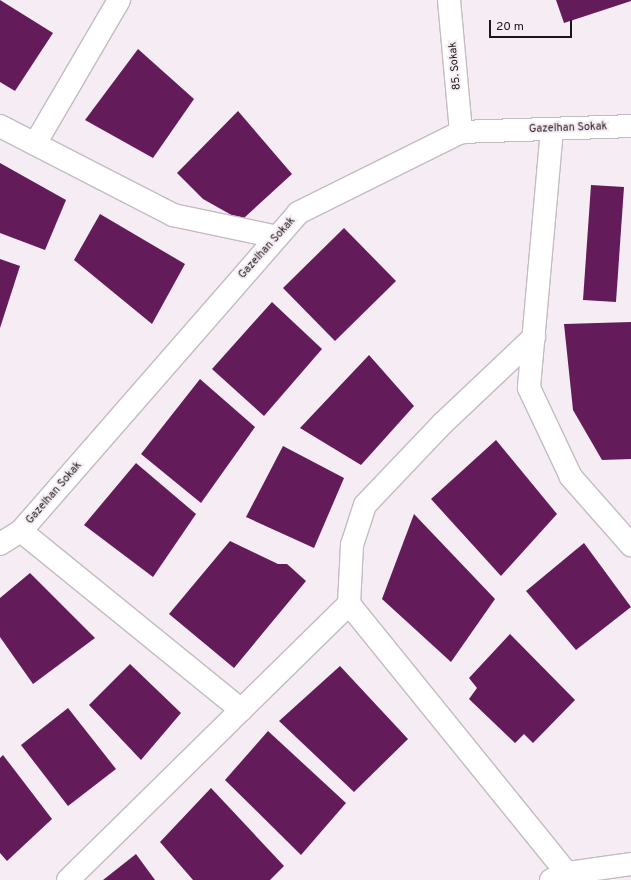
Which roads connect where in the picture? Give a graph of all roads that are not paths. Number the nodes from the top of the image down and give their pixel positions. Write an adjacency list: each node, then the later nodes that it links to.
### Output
1 (119, 0): 7 (street)
2 (449, 0): 6 (street, 85. Sokak)
3 (0, 126): 7 (street)
4 (631, 126): 5 (street, Gazelhan Sokak)
5 (552, 129): 6 (street, Gazelhan Sokak); 9 (street)
6 (461, 132): 8 (street, Gazelhan Sokak)
7 (35, 144): 8 (street)
8 (276, 237): 10 (street, Gazelhan Sokak)
9 (534, 337): 12 (street); 13 (street)
10 (21, 531): 11 (street, Gazelhan Sokak); 14 (street)
11 (0, 544)
12 (631, 545)
13 (349, 604): 14 (street); 16 (street)
14 (241, 710): 17 (street)
15 (631, 864): 16 (street)
16 (559, 876)
17 (68, 880)

